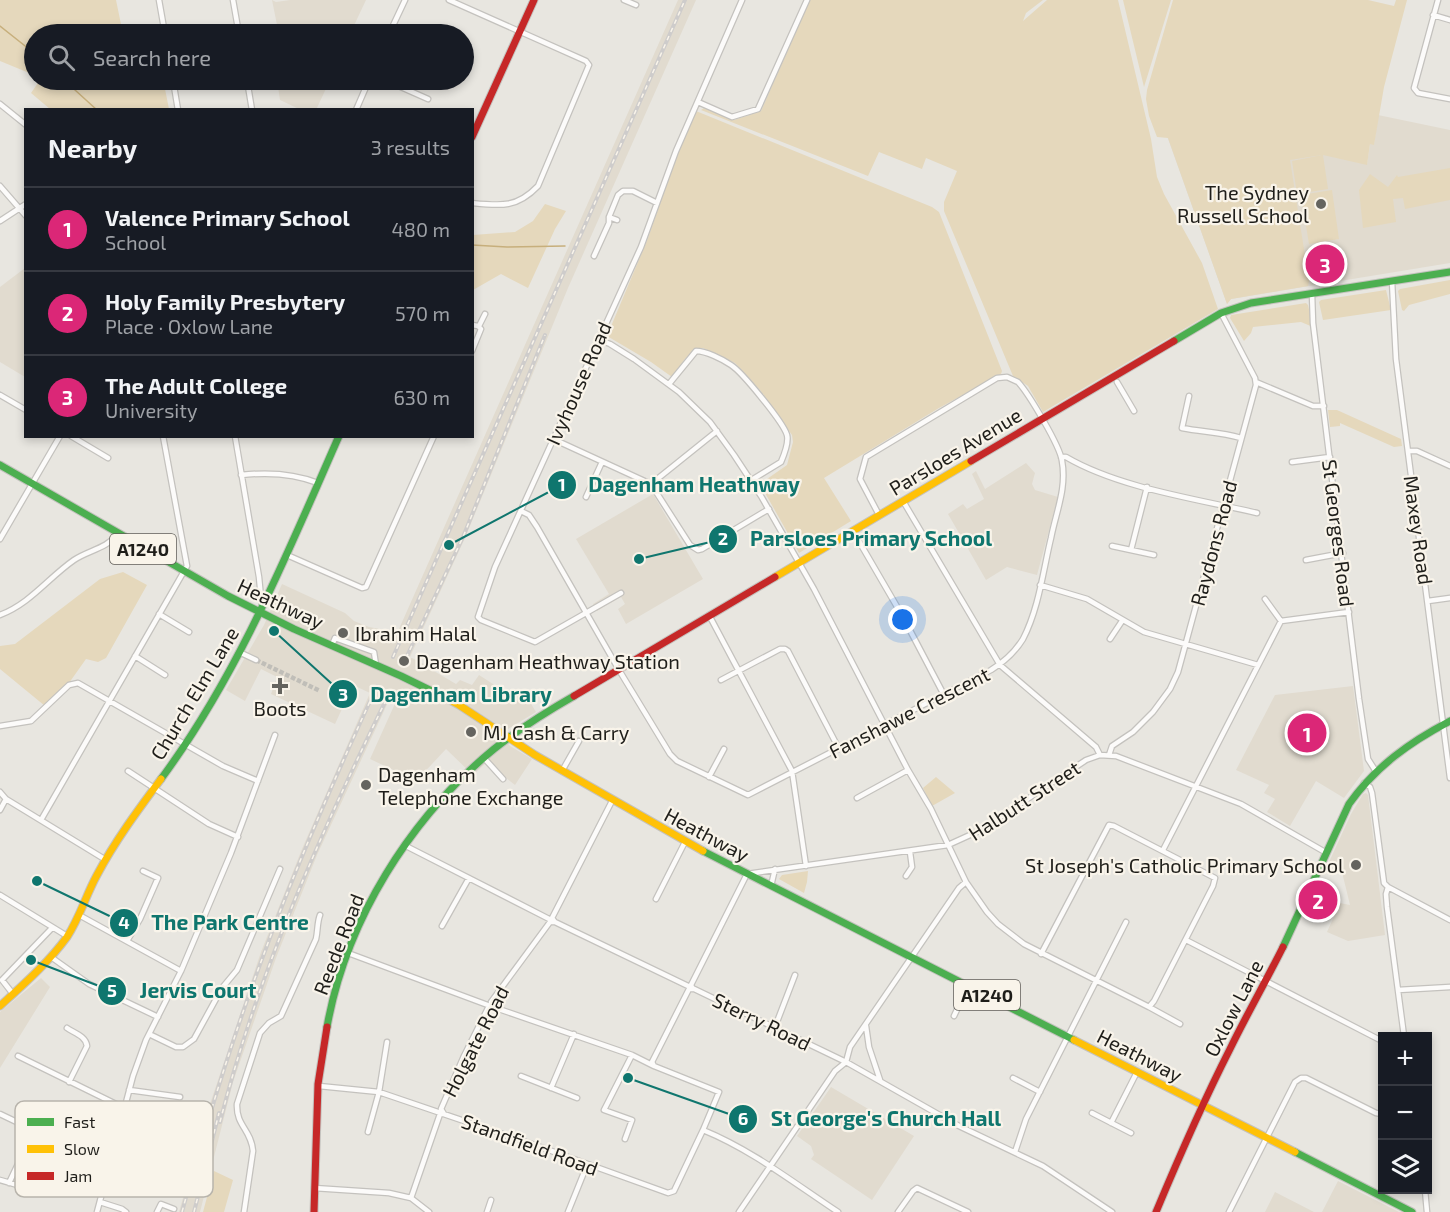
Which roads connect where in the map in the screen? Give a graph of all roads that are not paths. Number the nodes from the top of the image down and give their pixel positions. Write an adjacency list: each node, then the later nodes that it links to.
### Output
1 (159, 0): 13 (street)
2 (233, 0): 14 (street)
3 (405, 0): 15 (street)
4 (448, 0): 16 (street)
5 (534, 0): 16 (street)
6 (624, 0): 10 (street)
7 (742, 0): 23 (street, Ivyhouse Road)
8 (807, 0): 23 (street)
9 (1438, 0): 11 (street)
10 (636, 5)
11 (1433, 15): 12 (street); 22 (street)
12 (1450, 20)
13 (163, 24)
14 (237, 24)
15 (394, 24)
16 (520, 31): 29 (street); 31 (street)
17 (175, 90): 25 (street)
18 (249, 90): 26 (street)
19 (365, 90): 27 (street)
20 (408, 90): 21 (street)
21 (428, 99)
22 (1450, 99)
23 (698, 102): 32 (street, Ivyhouse Road)
24 (0, 104): 28 (street)
25 (178, 108)
26 (252, 108)
27 (357, 108)
28 (24, 123)
29 (474, 133)
30 (0, 186): 34 (street)
31 (474, 203)
32 (657, 203): 36 (street); 49 (street, Ivyhouse Road)
33 (24, 205): 34 (street)
34 (20, 208): 35 (street); 38 (street)
35 (24, 213)
36 (609, 217): 37 (street); 39 (street)
37 (617, 220)
38 (0, 222)
39 (599, 245): 40 (street); 41 (street)
40 (607, 248)
41 (594, 256)
42 (1450, 272): 43 (street, Parsloes Avenue)
43 (1392, 281): 44 (street, Parsloes Avenue); 69 (street, Maxey Road)
44 (1312, 294): 45 (street, Parsloes Avenue); 56 (street, St Georges Road)
45 (1221, 313): 52 (street); 59 (street, Parsloes Avenue)
46 (485, 314): 48 (street)
47 (474, 326): 48 (street)
48 (479, 327): 50 (street)
49 (597, 339): 53 (street); 68 (street, Ivyhouse Road)
50 (474, 347)
51 (1117, 382): 58 (street)
52 (1256, 382): 56 (street); 67 (street, Raydons Road)
53 (669, 384): 60 (street); 78 (street)
54 (0, 395): 57 (street)
55 (1189, 396): 67 (street)
56 (1324, 406): 71 (street, St Georges Road)
57 (24, 409)
58 (1134, 411)
59 (1041, 419): 70 (street, Fanshawe Crescent); 84 (street, Parsloes Avenue); 89 (street, Fanshawe Crescent)
60 (717, 431): 78 (street); 80 (street)
61 (59, 438): 81 (street)
62 (74, 438): 72 (street)
63 (163, 438): 100 (street)
64 (235, 438): 77 (street)
65 (338, 438): 79 (street, Church Elm Lane)
66 (433, 438): 96 (street)
67 (1241, 438): 85 (street, Raydons Road)
68 (553, 439): 73 (street); 87 (street, Ivyhouse Road)
69 (1408, 451): 76 (street); 105 (street, Maxey Road)
70 (1061, 457): 82 (street); 101 (street, Fanshawe Crescent)
71 (1330, 457): 74 (street); 95 (street, St Georges Road)
72 (108, 458)
73 (602, 462): 80 (street); 83 (street)
74 (1292, 462)
75 (0, 465): 81 (street, Heathway / A1240)
76 (1450, 466)
77 (241, 475): 79 (street); 108 (street)
78 (750, 481): 86 (street)
79 (318, 483): 96 (street, Church Elm Lane)
80 (651, 484): 86 (street)
81 (32, 485): 91 (street, Heathway / A1240); 92 (street)
82 (1147, 487): 85 (street); 94 (street)
83 (586, 497)
84 (903, 501): 89 (street, Parsloes Avenue); 120 (street)
85 (1223, 505): 88 (street); 116 (street, Raydons Road)
86 (769, 509): 99 (street)
87 (521, 511): 106 (street, Fanshawe Crescent); 106 (street, Ivyhouse Road)
88 (1257, 513)
89 (879, 515): 90 (street, Parsloes Avenue)
90 (853, 531): 99 (street, Parsloes Avenue); 126 (street)
91 (118, 534): 100 (street, Heathway / A1240); 110 (street)
92 (0, 539)
93 (1112, 546): 94 (street)
94 (1131, 550): 97 (street)
95 (1343, 554): 98 (street); 107 (street, St Georges Road)
96 (286, 555): 108 (street, Church Elm Lane)
97 (1154, 555)
98 (1306, 560)
99 (798, 563): 111 (street, Parsloes Avenue); 130 (street)
100 (183, 572): 108 (street, Heathway / A1240); 109 (street)
101 (1040, 585): 112 (street); 120 (street, Fanshawe Crescent)
102 (621, 593): 106 (street, Ivyhouse Road)
103 (1450, 598): 105 (street)
104 (1265, 599): 113 (street)
105 (1428, 601): 128 (street, Maxey Road)
106 (585, 612): 122 (street, Fanshawe Crescent)
107 (1349, 612): 113 (street); 142 (street, St Georges Road)
108 (261, 613): 117 (street, Church Elm Lane); 132 (street, Heathway / A1240)
109 (159, 614): 114 (street); 118 (street)
110 (0, 615)
111 (710, 615): 122 (street, Parsloes Avenue); 123 (street)
112 (1122, 621): 115 (street); 116 (street)
113 (1281, 621): 121 (street)
114 (189, 632)
115 (1110, 639)
116 (1186, 645): 121 (street); 138 (street, Raydons Road)
117 (239, 652): 119 (street); 134 (street, Church Elm Lane)
118 (135, 656): 124 (street); 127 (street)
119 (256, 660)
120 (1000, 665): 126 (street, Fanshawe Crescent); 137 (street)
121 (1258, 665): 151 (street)
122 (619, 670): 132 (street, Parsloes Avenue); 146 (street, Fanshawe Crescent)
123 (740, 670): 125 (street); 136 (street); 145 (street)
124 (165, 675)
125 (721, 680)
126 (944, 694): 130 (street, Fanshawe Crescent)
127 (110, 700): 129 (street); 134 (street); 158 (street)
128 (1447, 723): 140 (street, Maxey Road); 142 (street, Oxlow Lane)
129 (0, 726)
130 (885, 726): 136 (street, Fanshawe Crescent); 141 (street)
131 (275, 735): 149 (street)
132 (508, 738): 139 (street, Reede Road); 144 (street, Heathway / A1240)
133 (579, 741): 144 (street)
134 (187, 744): 149 (street); 152 (street, Church Elm Lane)
135 (724, 749): 146 (street)
136 (839, 749): 145 (street, Fanshawe Crescent)
137 (1100, 755): 138 (street, Halbutt Street); 162 (street, Halbutt Street)
138 (1108, 755): 151 (street, Halbutt Street)
139 (484, 758): 148 (street); 161 (street, Reede Road)
140 (1449, 769): 147 (street, Maxey Road)
141 (908, 770): 154 (street); 162 (street)
142 (1375, 770): 150 (street, Oxlow Lane)
143 (128, 771): 152 (street, Church Elm Lane)
144 (562, 771): 156 (street, Heathway / A1240)
145 (792, 774): 146 (street, Fanshawe Crescent); 167 (street)
146 (709, 777)
147 (1450, 778)
148 (503, 779)
149 (258, 781): 159 (street)
150 (1364, 783): 165 (street, Oxlow Lane); 176 (street)
151 (1195, 787): 163 (street); 165 (street, Halbutt Street)
152 (153, 789): 159 (street); 166 (street, Church Elm Lane)
153 (0, 792): 155 (street)
154 (857, 798)
155 (6, 799): 157 (street); 158 (street)
156 (612, 801): 160 (street, Heathway / A1240); 182 (street, Holgate Road)
157 (0, 810)
158 (41, 820): 166 (street)
159 (238, 837): 193 (street)
160 (686, 842): 171 (street, Heathway / A1240); 178 (street)
161 (404, 845): 173 (street, Sterry Road); 189 (street, Reede Road)
162 (948, 845): 164 (street, Halbutt Street); 174 (street)
163 (1163, 850): 187 (street); 190 (street)
164 (910, 852): 167 (street, Halbutt Street); 172 (street)
165 (1326, 852): 197 (street, Oxlow Lane)
166 (106, 860): 179 (street, Church Elm Lane)
167 (806, 866): 169 (street, Halbutt Street)
168 (280, 869): 213 (street)
169 (775, 870): 171 (street, Halbutt Street); 175 (street)
170 (143, 871): 188 (street)
171 (747, 874): 175 (street, Heathway / A1240); 200 (street)
172 (906, 876)
173 (469, 878): 182 (street, Sterry Road); 184 (street)
174 (966, 882): 190 (street); 192 (street)
175 (771, 886): 192 (street, Heathway / A1240)
176 (1388, 887): 181 (street); 201 (street)
177 (0, 895): 185 (street)
178 (656, 899)
179 (79, 915): 186 (street, Church Elm Lane); 188 (street)
180 (320, 915): 265 (street)
181 (1450, 920)
182 (555, 922): 200 (street, Sterry Road); 205 (street, Holgate Road)
183 (1126, 922): 196 (street)
184 (442, 926)
185 (52, 928): 186 (street); 195 (street)
186 (67, 936): 191 (street, Church Elm Lane)
187 (1186, 940): 197 (street); 204 (street)
188 (127, 941): 193 (street)
189 (348, 953): 205 (street); 227 (street, Reede Road)
190 (1041, 954): 196 (street)
191 (51, 957): 202 (street, Church Elm Lane); 207 (street)
192 (912, 957): 198 (street, Heathway / A1240); 209 (street)
193 (181, 971): 207 (street)
194 (795, 975): 210 (street)
195 (1, 979): 202 (street)
196 (1096, 981): 204 (street); 215 (street)
197 (1266, 982): 216 (street); 236 (street, Oxlow Lane)
198 (969, 986): 206 (street); 215 (street, Heathway / A1240)
199 (1450, 987): 201 (street)
200 (693, 989): 210 (street, Sterry Road); 221 (street)
201 (1398, 990): 212 (street)
202 (13, 994): 203 (street, Church Elm Lane)
203 (0, 1006)
204 (1149, 1006): 208 (street)
205 (493, 1007): 214 (street); 237 (street, Holgate Road)
206 (954, 1016)
207 (158, 1017): 213 (street)
208 (1180, 1024)
209 (866, 1026): 220 (street); 225 (street)
210 (775, 1027): 220 (street, Sterry Road)
211 (67, 1028): 226 (street)
212 (1403, 1032)
213 (149, 1034): 229 (street)
214 (574, 1034): 218 (street); 228 (street)
215 (1068, 1036): 222 (street, Heathway / A1240); 231 (street)
216 (1378, 1038)
217 (387, 1042): 230 (street)
218 (632, 1055): 221 (street); 246 (street)
219 (18, 1056): 226 (street)
220 (846, 1062): 225 (street, Sterry Road); 250 (street)
221 (654, 1066): 243 (street)
222 (1137, 1072): 236 (street, Heathway / A1240); 242 (street)
223 (521, 1076): 228 (street)
224 (1013, 1078): 231 (street)
225 (880, 1080): 248 (street, Sterry Road)
226 (69, 1082): 234 (street)
227 (319, 1086): 230 (street, Standfield Road); 255 (street, Reede Road)
228 (551, 1088): 233 (street)
229 (129, 1090): 232 (street); 235 (street)
230 (379, 1092): 237 (street, Standfield Road); 244 (street)
231 (1040, 1092): 248 (street)
232 (180, 1097)
233 (577, 1098)
234 (109, 1101)
235 (126, 1101)
236 (1203, 1105): 247 (street, Heathway / A1240); 275 (street, Oxlow Lane)
237 (444, 1113): 249 (street, Standfield Road); 258 (street, Holgate Road)
238 (1092, 1113): 242 (street)
239 (1378, 1113): 247 (street)
240 (0, 1114): 241 (street)
241 (15, 1121)
242 (1111, 1123): 245 (street)
243 (703, 1130): 249 (street, Standfield Road); 250 (street)
244 (368, 1132)
245 (1131, 1133)
246 (625, 1139)
247 (1266, 1139): 276 (street); 277 (street, Heathway / A1240)
248 (1015, 1152): 274 (street, Sterry Road)
249 (587, 1165): 269 (street)
250 (770, 1166): 270 (street); 271 (street)
251 (15, 1170): 253 (street)
252 (0, 1180): 253 (street)
253 (9, 1183): 254 (street)
254 (15, 1184)
255 (314, 1188): 258 (street); 266 (street, Reede Road)
256 (1425, 1194): 278 (street)
257 (101, 1197): 260 (street)
258 (411, 1198): 267 (street)
259 (492, 1200): 268 (street)
260 (100, 1202): 262 (street); 263 (street)
261 (174, 1209): 264 (street)
262 (97, 1212)
263 (126, 1212)
264 (157, 1212)
265 (244, 1212)
266 (314, 1212)
267 (429, 1212)
268 (487, 1212)
269 (568, 1212)
270 (739, 1212)
271 (838, 1212)
272 (898, 1212): 273 (street)
273 (968, 1212)
274 (1112, 1212)
275 (1156, 1212)
276 (1229, 1212)
277 (1412, 1212)
278 (1427, 1212)

